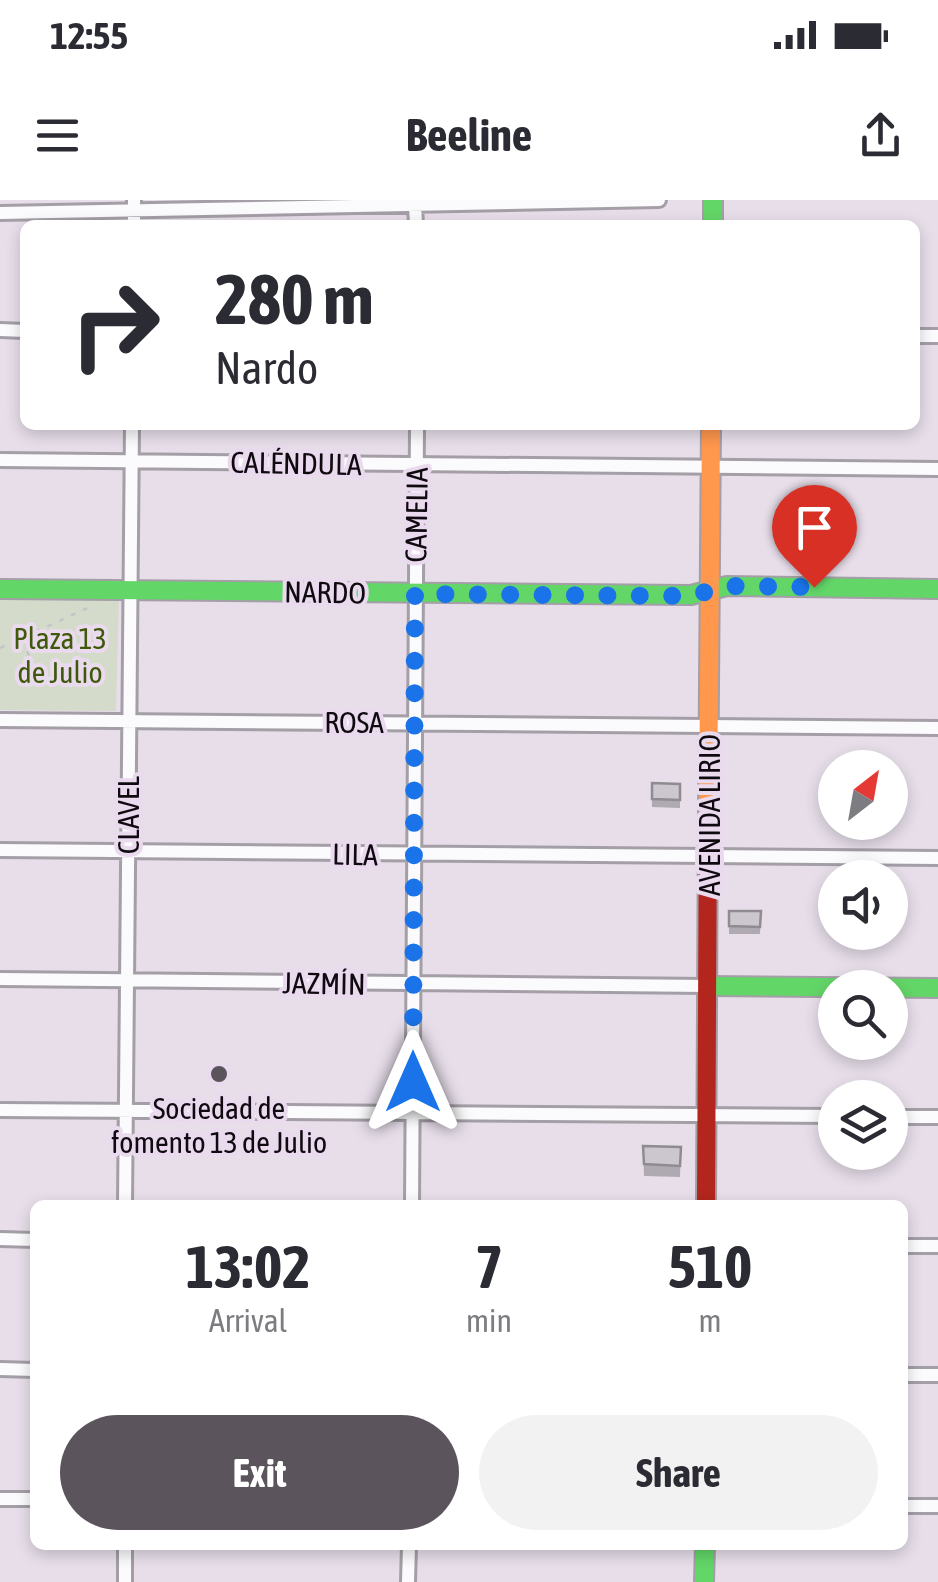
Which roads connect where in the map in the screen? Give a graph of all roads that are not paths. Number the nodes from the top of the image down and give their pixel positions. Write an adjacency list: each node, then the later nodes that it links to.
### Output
1 (659, 200): 2 (street)
2 (527, 202): 4 (street)
3 (352, 203): 4 (street); 5 (street)
4 (416, 205): 7 (street)
5 (134, 212): 6 (street)
6 (0, 213)
7 (416, 220)
8 (132, 430): 12 (street, CLAVEL)
9 (417, 430): 13 (street, CAMELIA)
10 (711, 430): 14 (main road, AVENIDA LIRIO)
11 (0, 460): 12 (street, CALÉNDULA)
12 (132, 461): 13 (street, CALÉNDULA); 17 (street, CLAVEL)
13 (417, 464): 14 (street, CALÉNDULA); 20 (street, CAMELIA)
14 (711, 467): 15 (street, CALÉNDULA); 19 (main road, AVENIDA LIRIO)
15 (938, 469)
16 (0, 589): 17 (main road, NARDO)
17 (129, 589): 20 (main road, NARDO); 22 (street, CLAVEL)
18 (938, 589): 19 (main road, NARDO)
19 (709, 592): 20 (main road, NARDO); 24 (main road, AVENIDA LIRIO)
20 (415, 594): 23 (street, CAMELIA)
21 (0, 720): 22 (street, ROSA)
22 (128, 721): 23 (street, ROSA); 27 (street, CLAVEL)
23 (415, 722): 24 (street, ROSA); 28 (street, CAMELIA)
24 (709, 726): 25 (street, ROSA); 29 (main road, AVENIDA LIRIO)
25 (938, 728)
26 (0, 850): 27 (street, LILA)
27 (128, 850): 28 (street, LILA); 32 (street, CLAVEL)
28 (414, 854): 29 (street, LILA); 33 (street, CAMELIA)
29 (710, 857): 30 (street, LILA); 34 (main road, AVENIDA LIRIO)
30 (938, 858)
31 (0, 979): 32 (street, JAZMÍN)
32 (127, 981): 33 (street, JAZMÍN); 37 (street, CLAVEL)
33 (413, 984): 34 (street, JAZMÍN); 38 (street, CAMELIA)
34 (708, 986): 35 (main road); 39 (main road, AVENIDA LIRIO)
35 (938, 988)
36 (0, 1110): 37 (street)
37 (126, 1111): 38 (street); 43 (street, CLAVEL)
38 (413, 1114): 39 (street); 44 (street, CAMELIA)
39 (708, 1116): 40 (street); 45 (main road, AVENIDA LIRIO)
40 (818, 1116)
41 (908, 1117): 42 (street)
42 (938, 1117)
43 (125, 1200)
44 (412, 1200)
45 (706, 1200)
46 (0, 1240): 47 (street)
47 (30, 1240)
48 (908, 1246): 49 (street)
49 (938, 1246)
50 (0, 1370): 51 (street)
51 (30, 1370)
52 (908, 1375): 53 (street)
53 (938, 1375)
54 (0, 1499): 55 (street)
55 (30, 1499)
56 (908, 1506): 57 (street)
57 (938, 1506)
58 (125, 1550): 61 (street)
59 (409, 1550): 62 (street)
60 (704, 1550): 63 (main road)
61 (125, 1582)
62 (408, 1582)
63 (704, 1582)

